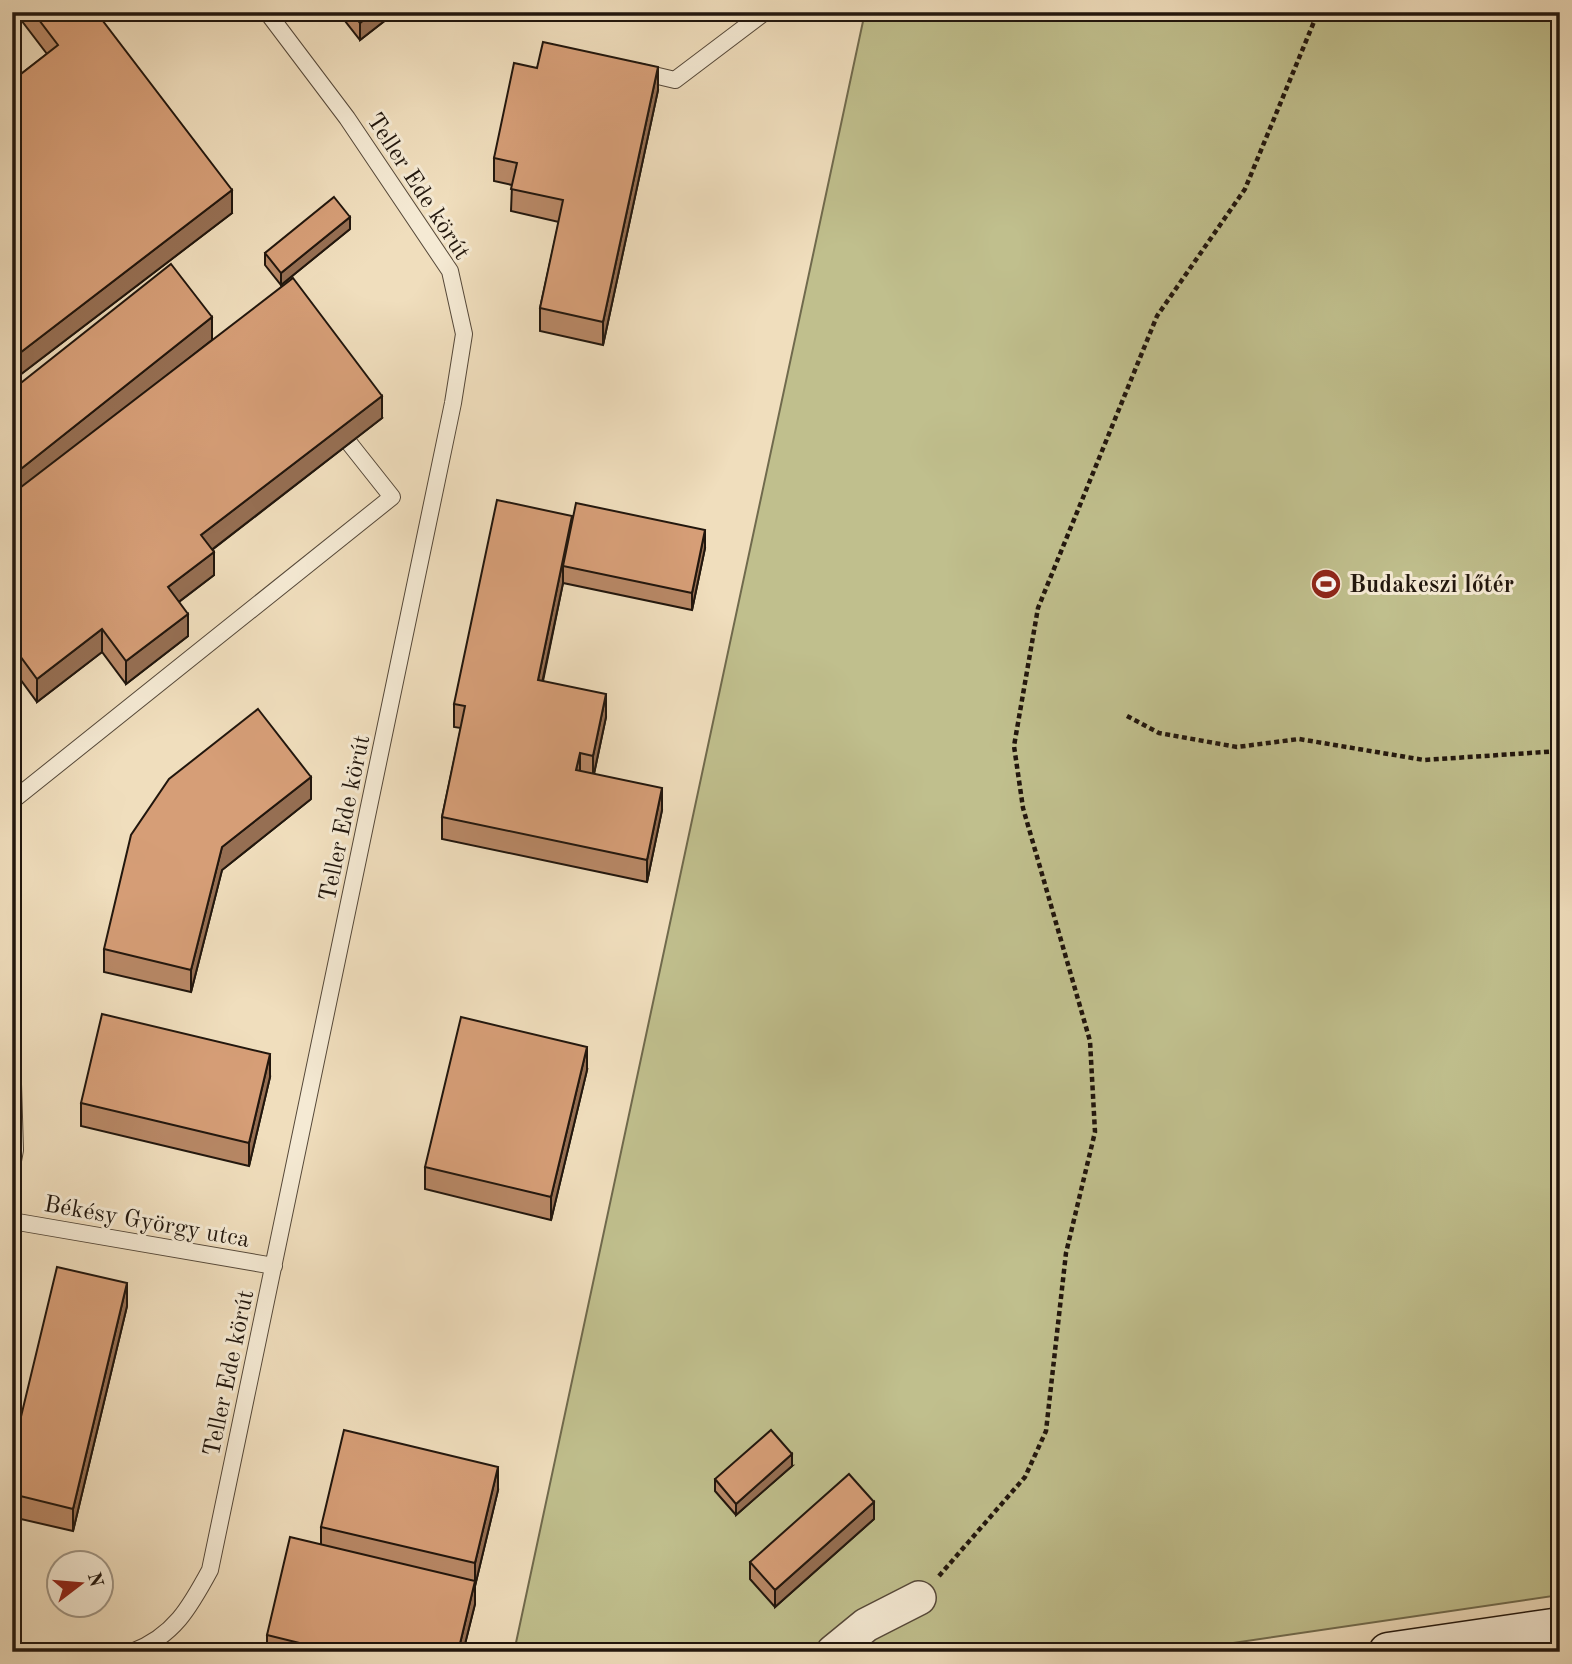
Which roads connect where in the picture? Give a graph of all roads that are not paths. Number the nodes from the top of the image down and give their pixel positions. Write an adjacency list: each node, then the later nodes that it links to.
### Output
1 (268, 12): 9 (lane, Teller Ede körút)
2 (765, 12): 3 (lane)
3 (616, 66)
4 (349, 444): 5 (lane)
5 (12, 802)
6 (12, 1051): 7 (lane)
7 (12, 1166)
8 (12, 1221): 9 (lane, Békésy György utca)
9 (274, 1266): 12 (lane, Teller Ede körút)
10 (919, 1598): 13 (street)
11 (1560, 1627): 14 (main road)
12 (132, 1652)
13 (832, 1652)
14 (1388, 1652)

